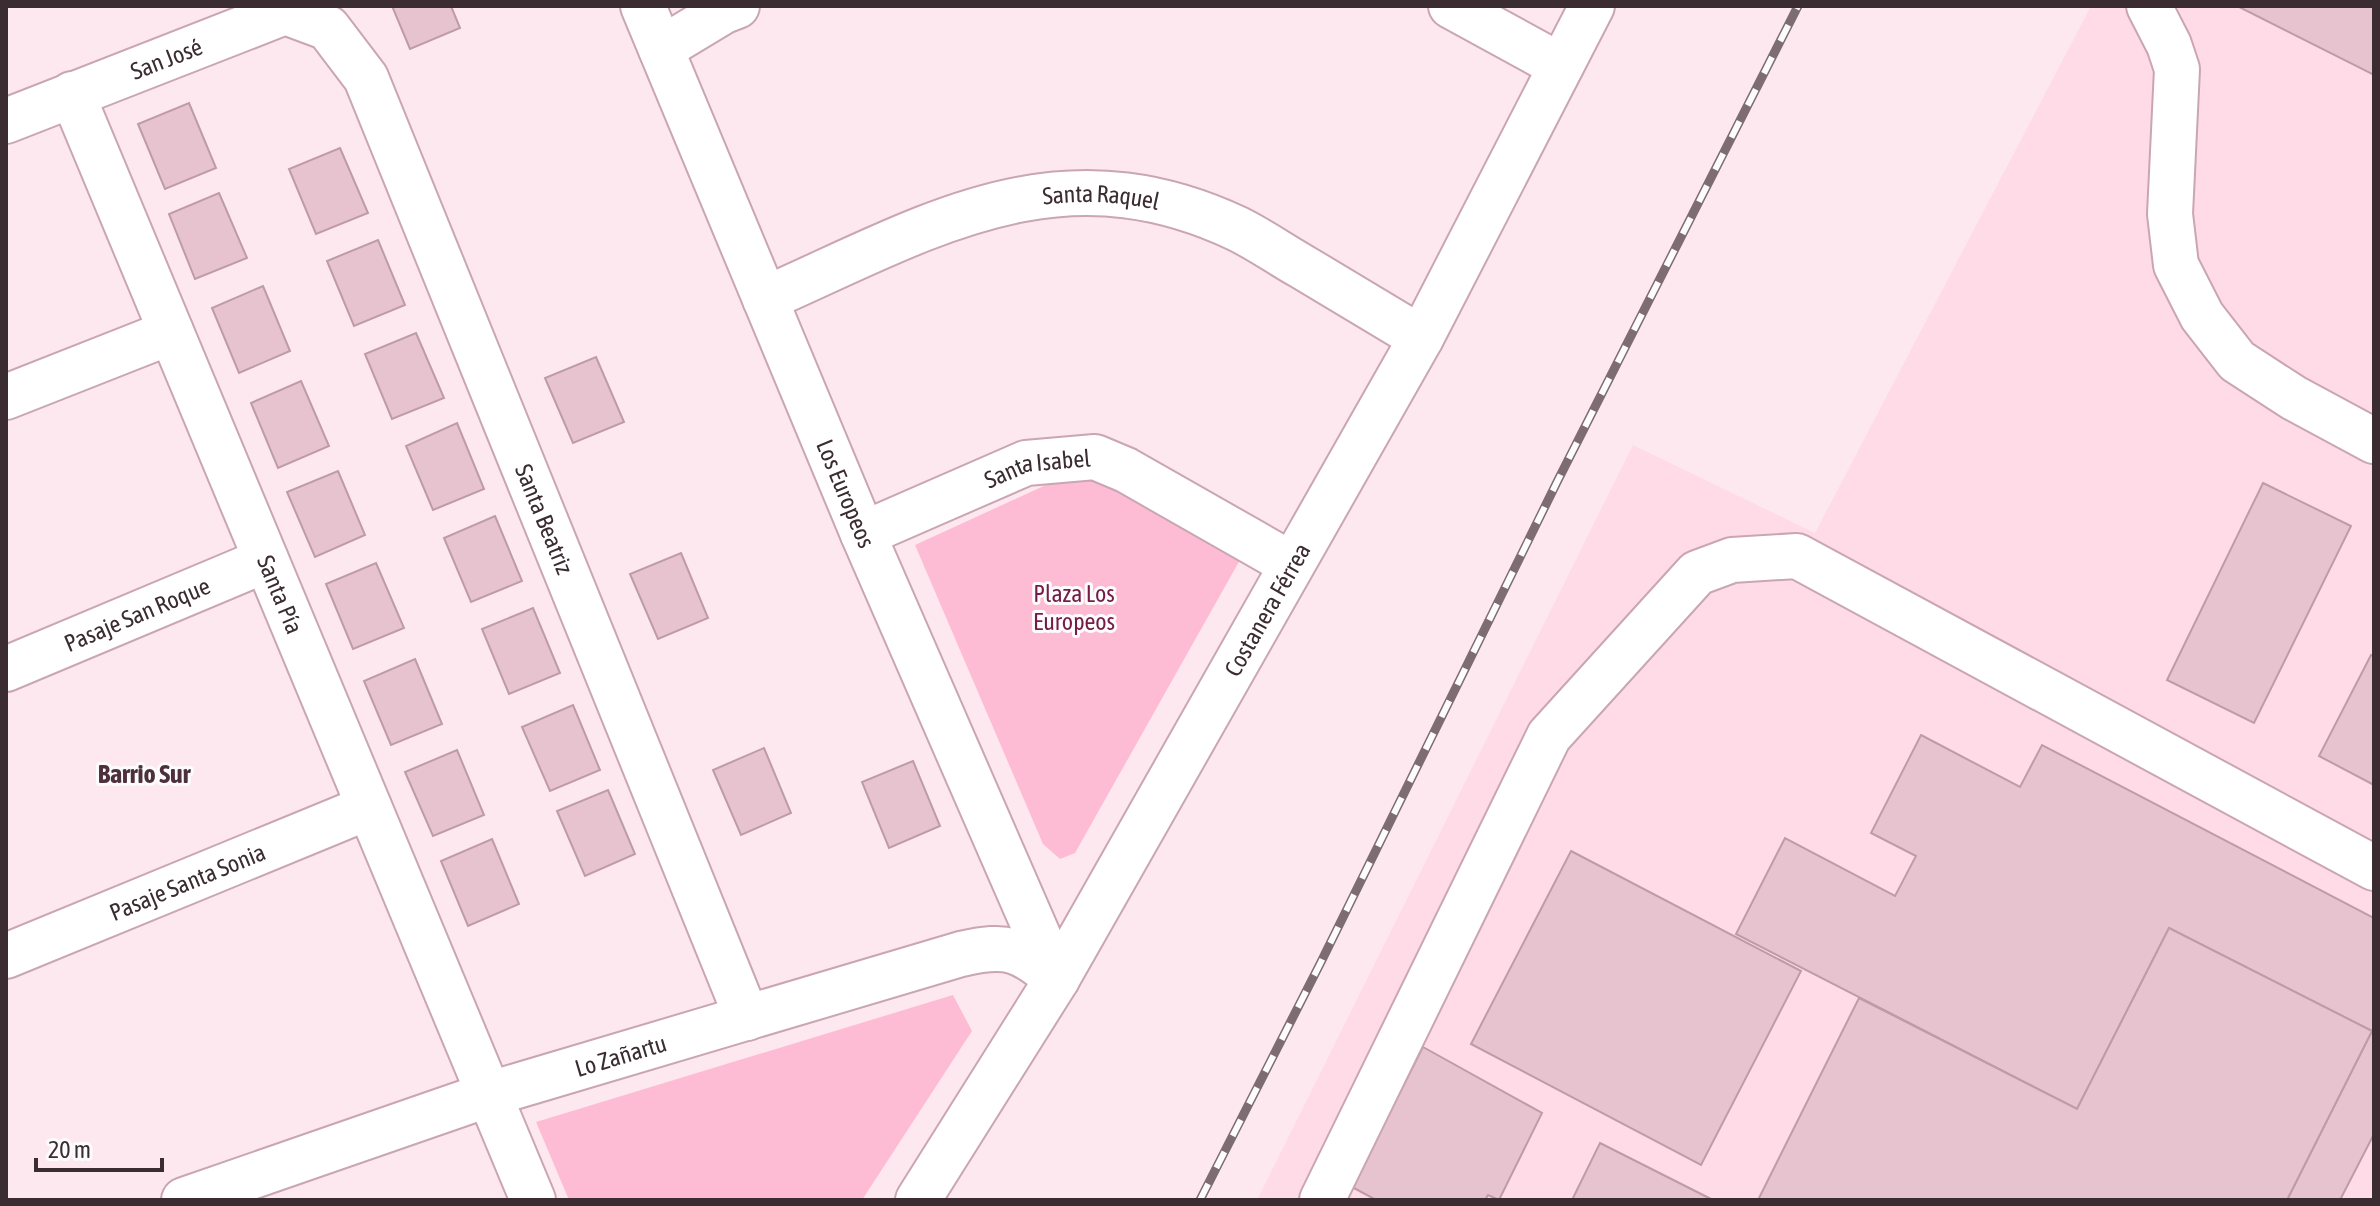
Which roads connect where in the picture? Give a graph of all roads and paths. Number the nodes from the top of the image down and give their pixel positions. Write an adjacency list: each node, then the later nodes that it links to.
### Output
1 (643, 6): 7 (street, Los Europeos)
2 (737, 6): 7 (street)
3 (1451, 6): 8 (street)
4 (1592, 6): 8 (street, Costanera Férrea)
5 (2149, 6): 15 (street)
6 (328, 28): 9 (street, San José); 24 (street, Santa Beatriz)
7 (661, 49): 11 (street, Los Europeos)
8 (1561, 66): 13 (street, Costanera Férrea)
9 (72, 94): 10 (street, San José); 12 (street, Santa Pía)
10 (6, 121)
11 (765, 299): 13 (street, Santa Raquel); 16 (street, Los Europeos)
12 (171, 332): 14 (street); 17 (street, Santa Pía)
13 (1421, 338): 18 (street, Costanera Férrea)
14 (6, 397)
15 (2374, 441)
16 (863, 534): 18 (street, Santa Isabel); 23 (street, Los Europeos)
17 (266, 560): 19 (street, Pasaje San Roque); 20 (street, Santa Pía)
18 (1291, 564): 23 (street, Costanera Férrea)
19 (6, 669)
20 (369, 807): 22 (street, Pasaje Santa Sonia); 25 (street, Santa Pía)
21 (2374, 868): 30 (street)
22 (6, 956)
23 (1057, 979): 24 (street, Lo Zañartu); 29 (street, Costanera Férrea)
24 (747, 1018): 25 (street, Lo Zañartu)
25 (490, 1094): 26 (street, Lo Zañartu); 28 (street, Santa Pía)
26 (232, 1192): 27 (street, Lo Zañartu)
27 (184, 1200)
28 (533, 1200)
29 (918, 1200)
30 (1322, 1200)

